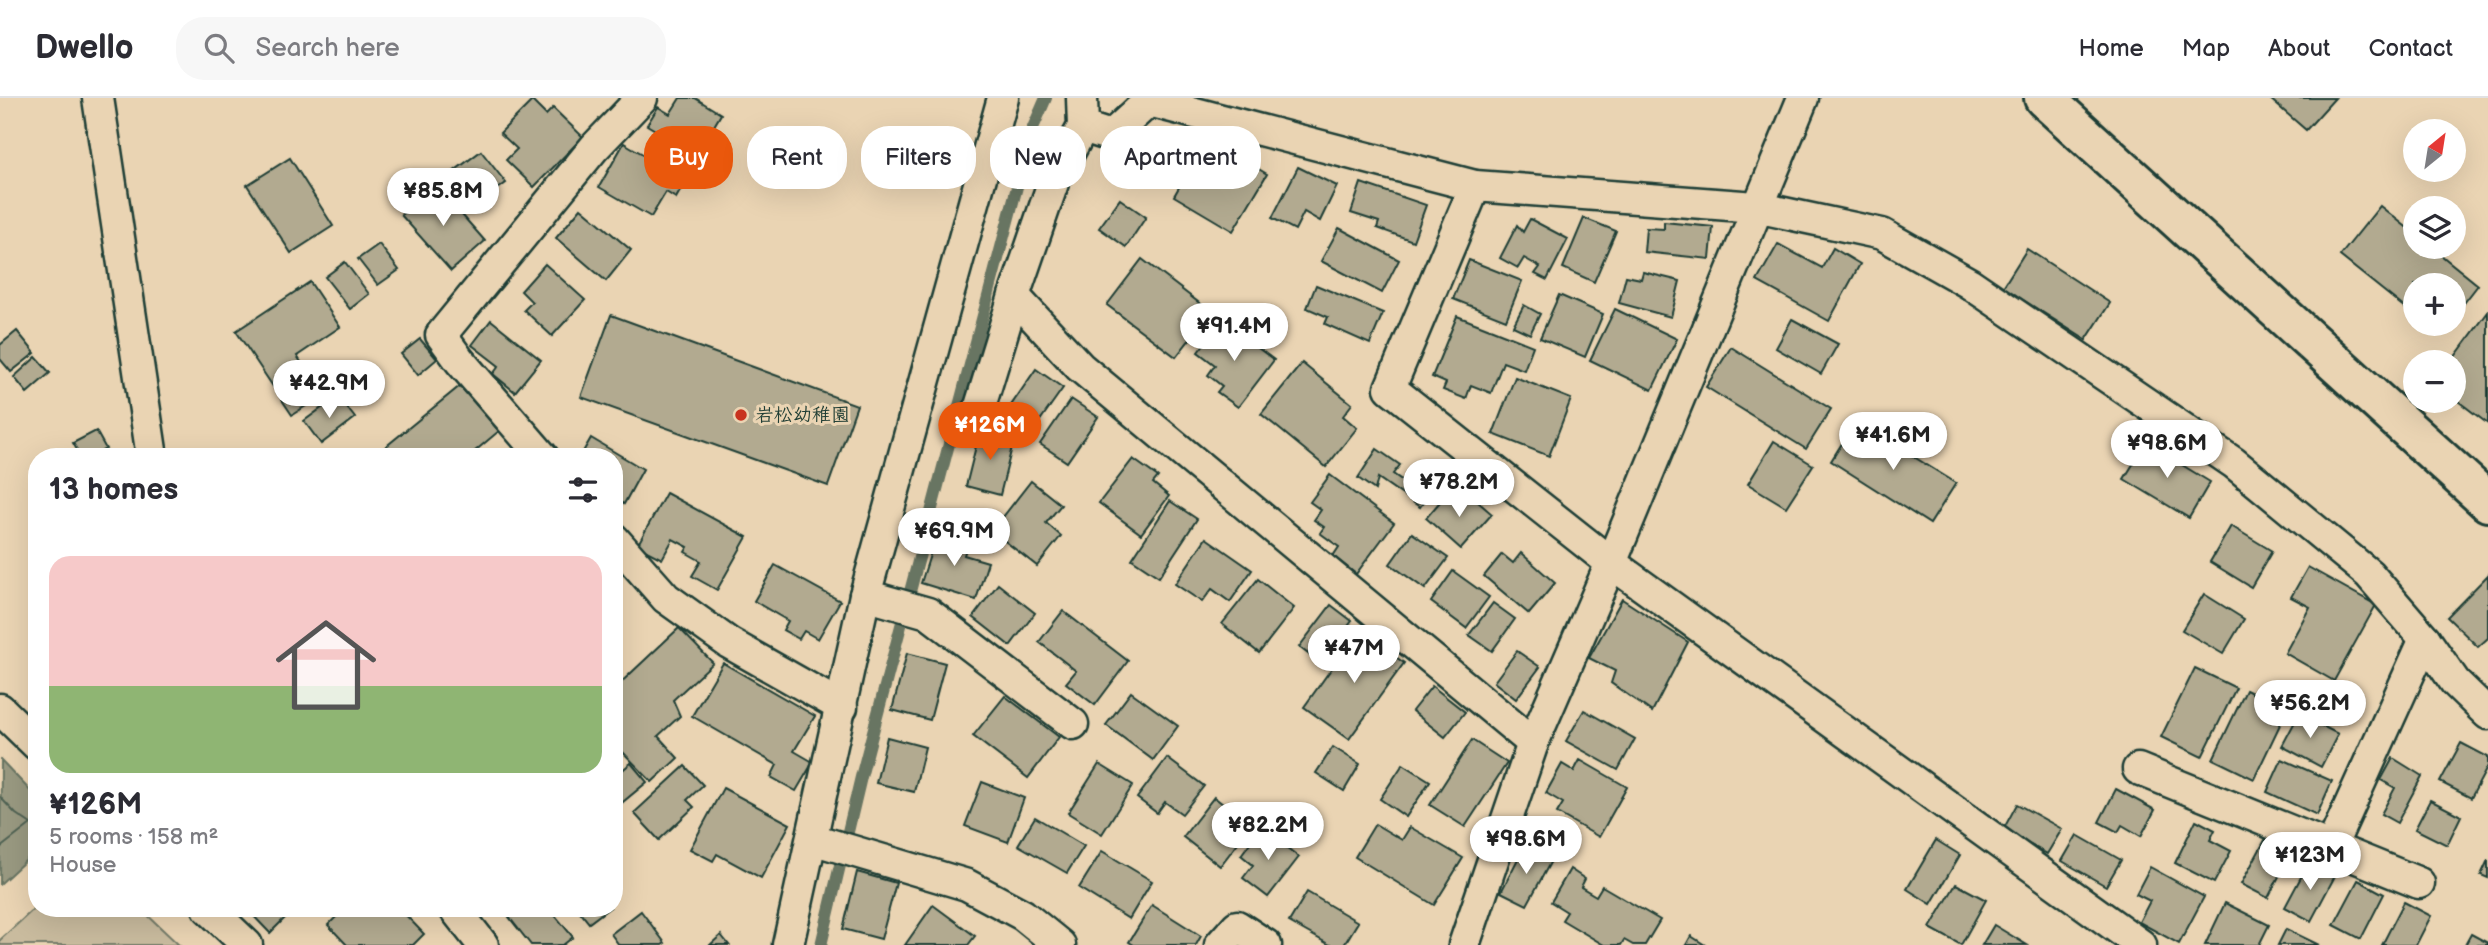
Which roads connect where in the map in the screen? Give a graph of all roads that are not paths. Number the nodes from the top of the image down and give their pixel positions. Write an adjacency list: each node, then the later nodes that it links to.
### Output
1 (98, 98): 11 (street)
2 (642, 98): 12 (street)
3 (1003, 98): 16 (street)
4 (1802, 98): 8 (street)
5 (2044, 98): 13 (street)
6 (1083, 113): 7 (street); 9 (street)
7 (1475, 186): 8 (street); 15 (street)
8 (1756, 207): 15 (street); 17 (street)
9 (1014, 296): 10 (street); 23 (street)
10 (978, 413)
11 (151, 448)
12 (535, 448)
13 (2483, 487)
14 (623, 549): 18 (street)
15 (1611, 563): 23 (street); 37 (street)
16 (873, 597): 18 (street); 21 (street)
17 (2425, 639): 20 (street); 26 (street)
18 (842, 707): 25 (street)
19 (0, 709): 22 (street)
20 (2488, 714)
21 (1073, 724)
22 (28, 737)
23 (1533, 743): 36 (street)
24 (2138, 769): 26 (street)
25 (816, 840): 32 (street); 33 (street)
26 (2331, 848): 27 (street)
27 (2419, 883)
28 (217, 917): 30 (street)
29 (461, 917): 31 (street)
30 (247, 945)
31 (483, 945)
32 (788, 945)
33 (1060, 945)
34 (1220, 945): 35 (street)
35 (1266, 945)
36 (1464, 945)
37 (2141, 945)

